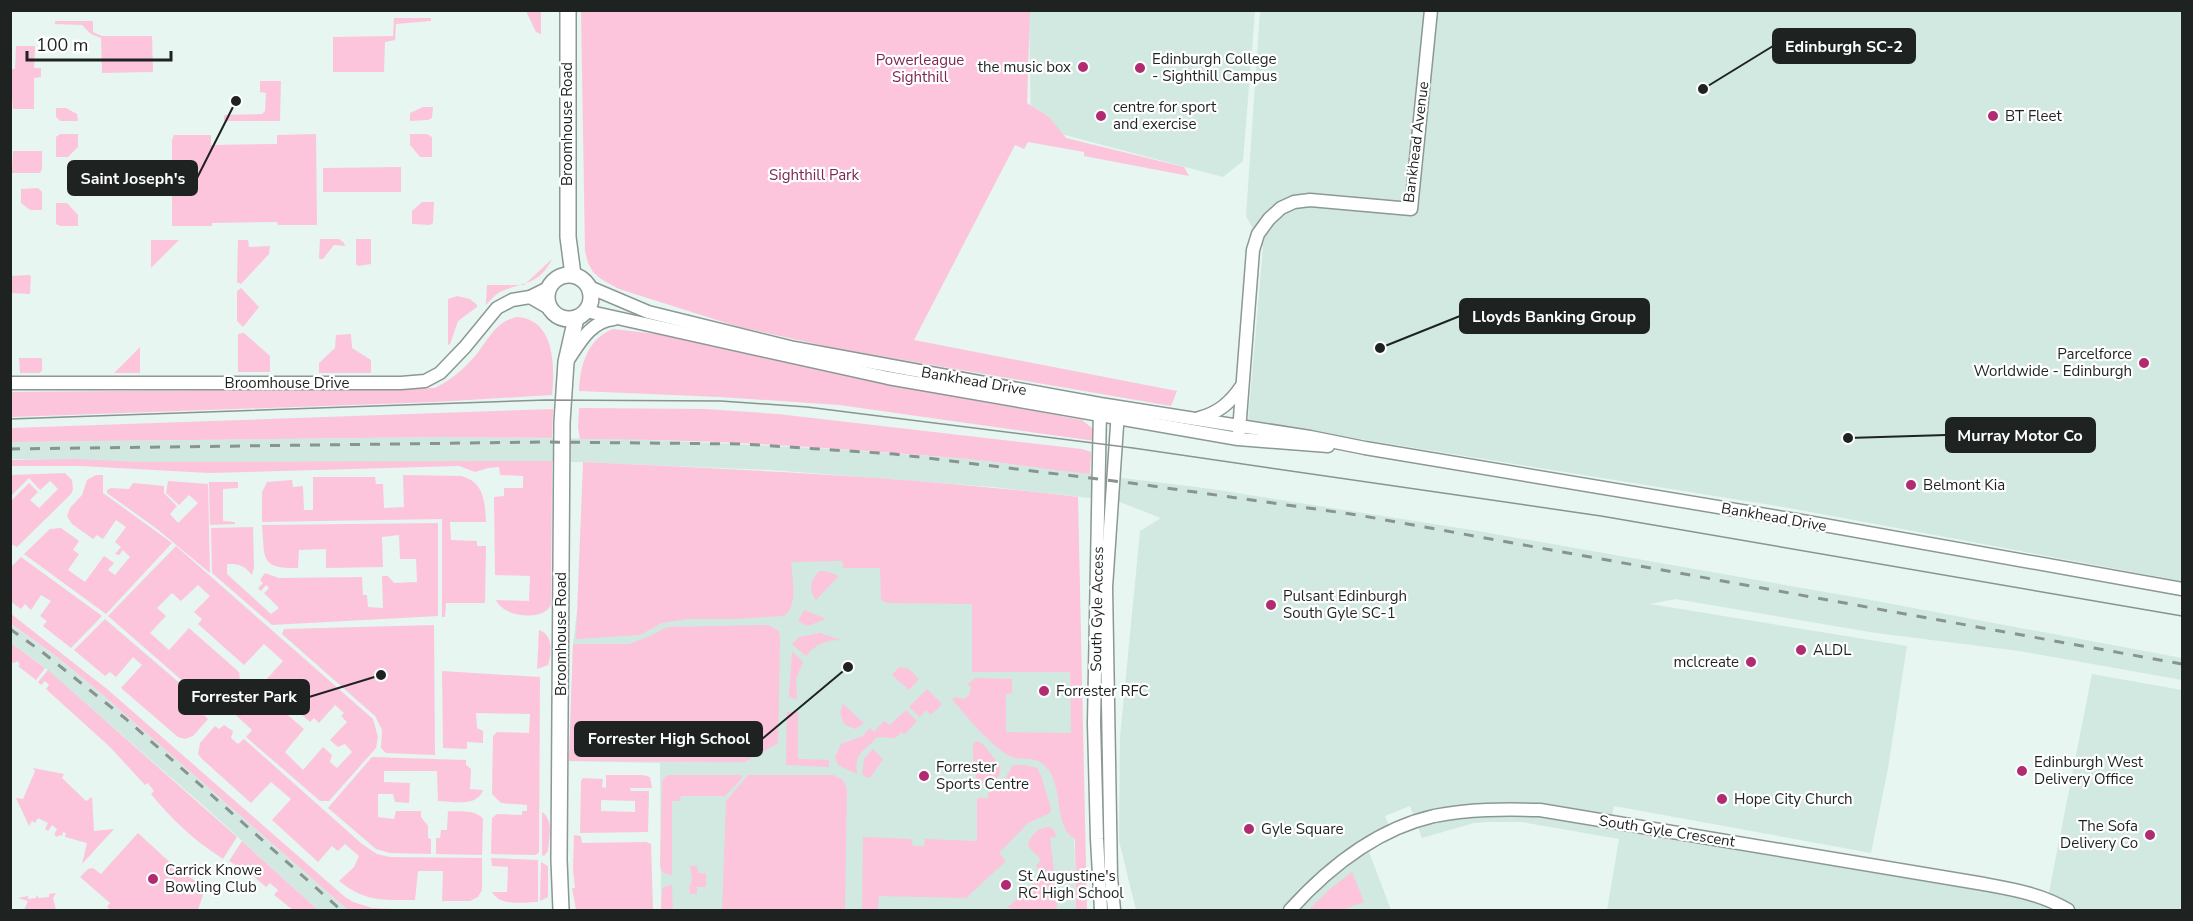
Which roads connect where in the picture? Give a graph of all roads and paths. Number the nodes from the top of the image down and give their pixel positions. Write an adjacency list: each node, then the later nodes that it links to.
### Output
1 (568, 10): 3 (main road, Broomhouse Road)
2 (1431, 10): 14 (street, Bankhead Avenue)
3 (566, 275): 4 (main road); 5 (main road)
4 (589, 286): 8 (main road); 10 (street, Bankhead Drive)
5 (548, 288): 6 (street, Broomhouse Drive); 7 (main road)
6 (530, 297): 7 (street); 13 (street, Broomhouse Drive)
7 (549, 308): 8 (main road)
8 (575, 316): 9 (street, Bankhead Drive); 11 (main road, Broomhouse Road)
9 (636, 322): 11 (street); 12 (street, Bankhead Drive)
10 (848, 359): 12 (street); 16 (street, Bankhead Drive)
11 (566, 362): 23 (main road, Broomhouse Road)
12 (888, 378): 16 (street, Bankhead Drive)
13 (10, 382)
14 (1242, 386): 17 (street); 19 (street, Bankhead Avenue)
15 (1119, 406): 16 (street, Bankhead Drive); 17 (street, Bankhead Drive); 18 (street, South Gyle Access)
16 (1101, 410): 18 (street, Bankhead Drive); 24 (street, South Gyle Access)
17 (1198, 418): 19 (street, Bankhead Drive)
18 (1117, 419): 20 (street, Bankhead Drive); 25 (street, South Gyle Access)
19 (1239, 425): 20 (street, Bankhead Avenue); 21 (street, Bankhead Drive)
20 (1238, 439): 21 (street, Bankhead Drive)
21 (1365, 448): 22 (street, Bankhead Drive)
22 (2182, 589)
23 (561, 908)
24 (1101, 910)
25 (1114, 910)
26 (1290, 910): 27 (street, South Gyle Crescent)
27 (2068, 910)

